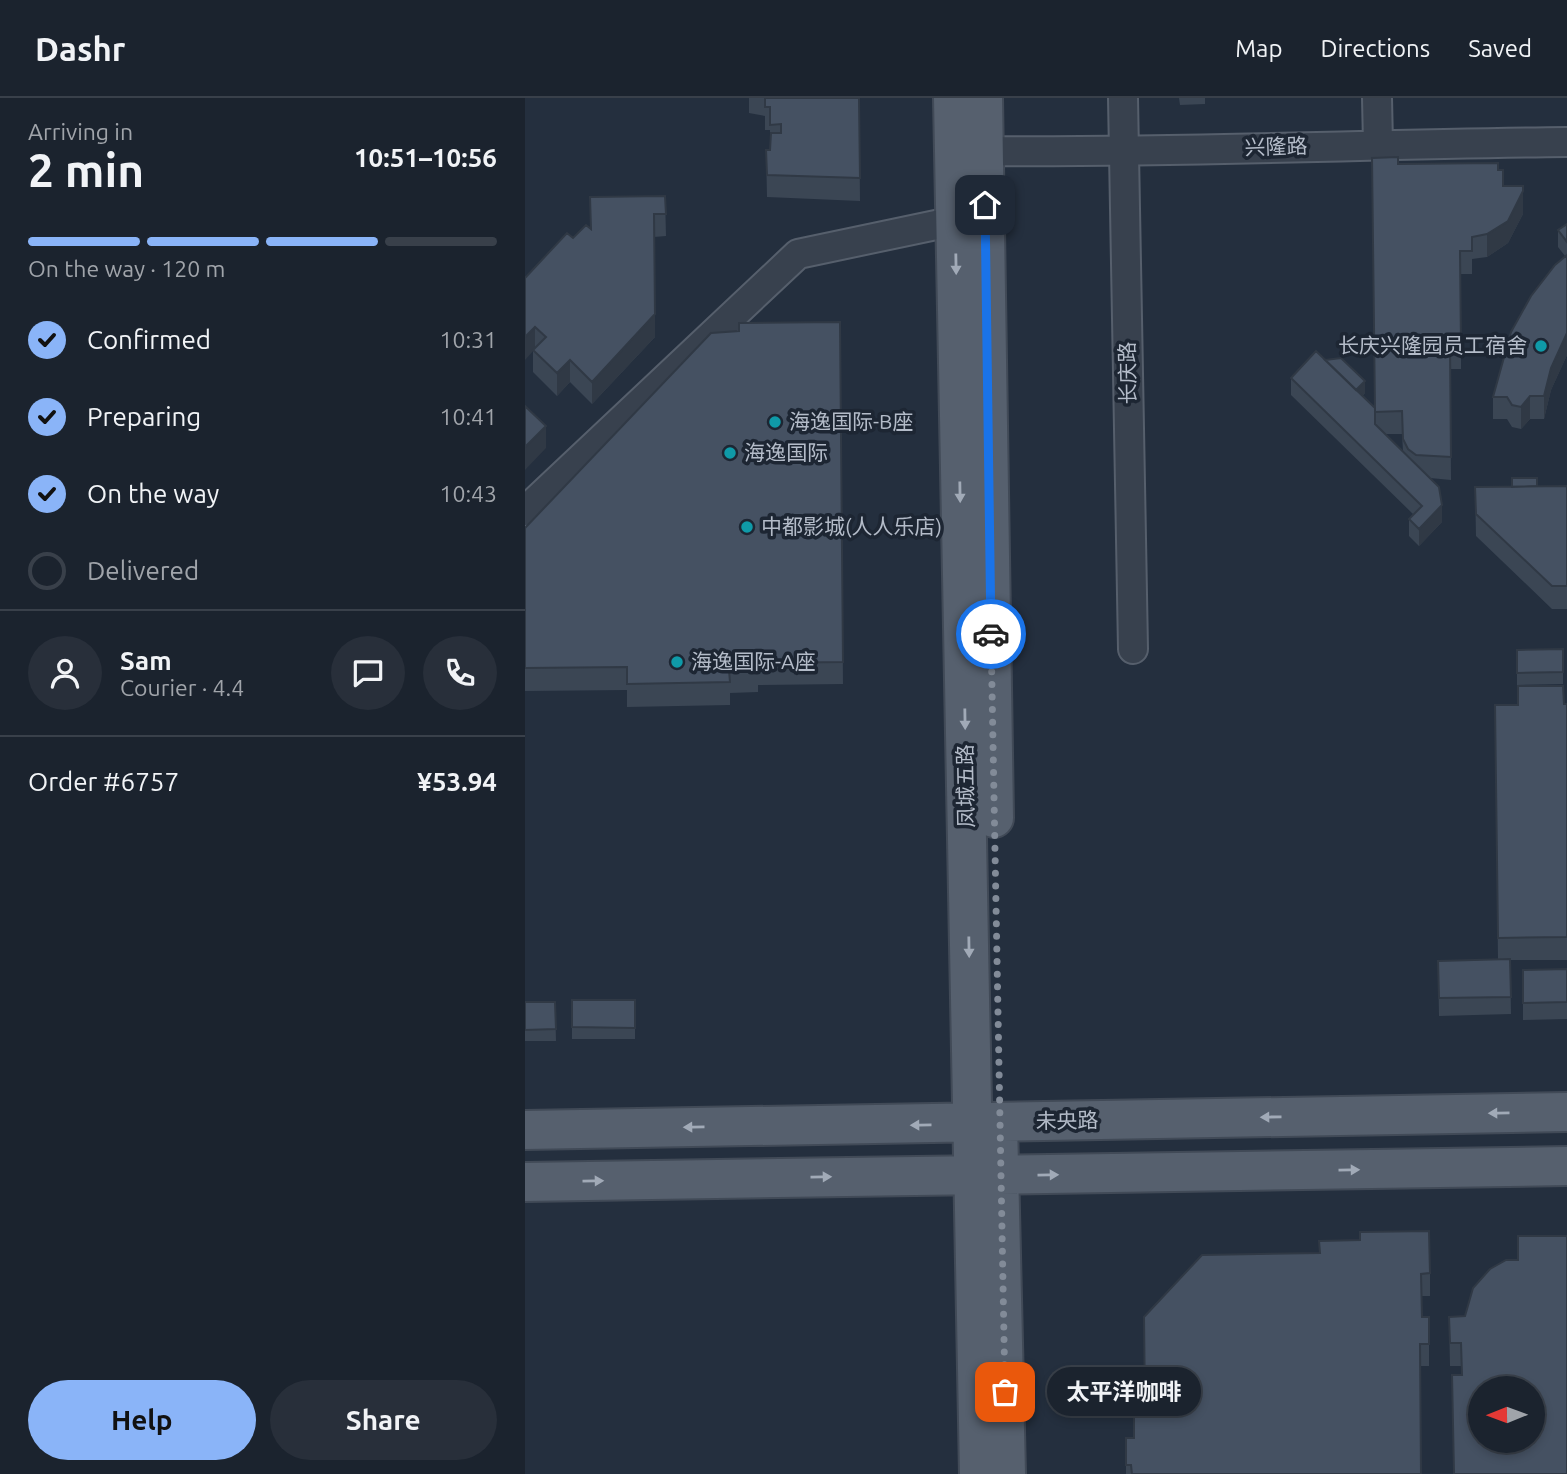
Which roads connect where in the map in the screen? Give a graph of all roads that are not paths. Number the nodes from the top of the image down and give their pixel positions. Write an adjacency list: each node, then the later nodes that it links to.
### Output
1 (953, 98): 9 (main road, 凤城五路)
2 (983, 98): 7 (main road, 凤城五路)
3 (1123, 98): 8 (street, 长庆路)
4 (1377, 98): 6 (street)
5 (1567, 142): 6 (street, 兴隆路)
6 (1378, 144): 8 (street, 兴隆路)
7 (984, 151): 8 (street, 兴隆路); 13 (main road, 凤城五路)
8 (1124, 152): 11 (street, 长庆路)
9 (955, 221): 10 (street); 13 (main road, 凤城五路, one-way to 13)
10 (525, 511)
11 (1133, 649)
12 (1567, 1112): 13 (main road, 未央路, one-way to 13)
13 (986, 1123): 14 (main road, 未央路, one-way to 14); 16 (main road, 凤城五路)
14 (525, 1129)
15 (1567, 1166): 16 (main road, one-way to 15)
16 (988, 1175): 17 (main road, one-way to 16); 18 (main road, 凤城五路); 19 (main road, 凤城五路)
17 (525, 1182)
18 (979, 1474)
19 (1006, 1474)

